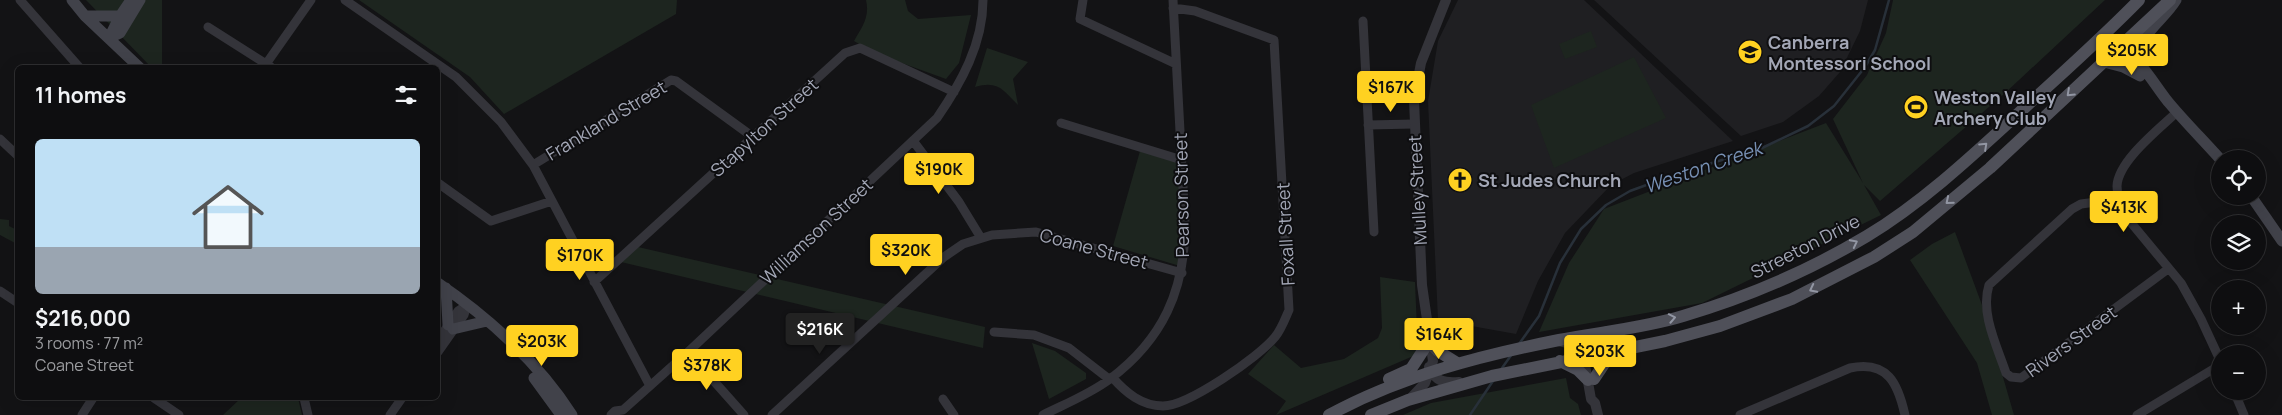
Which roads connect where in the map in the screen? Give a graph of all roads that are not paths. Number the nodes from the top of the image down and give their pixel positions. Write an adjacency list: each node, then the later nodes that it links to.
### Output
1 (20, 0): 24 (street)
2 (72, 0): 14 (main road)
3 (131, 0): 16 (main road)
4 (140, 0): 16 (main road)
5 (311, 0): 27 (street)
6 (345, 0): 28 (street)
7 (983, 0): 32 (street, Williamson Street)
8 (1082, 0): 23 (street)
9 (1446, 0): 35 (street, Mulley Street)
10 (2139, 0): 15 (main road, Streeton Drive)
11 (2170, 0): 20 (main road)
12 (2176, 0): 30 (main road)
13 (1173, 4): 23 (street, Pearson Street); 74 (street, Foxall Street)
14 (85, 16): 16 (main road); 19 (main road)
15 (2123, 16): 20 (main road); 31 (main road, Streeton Drive)
16 (124, 19): 19 (main road); 21 (main road)
17 (1363, 22): 36 (street)
18 (208, 27): 26 (street)
19 (109, 38): 21 (main road)
20 (2119, 48): 22 (main road); 30 (main road); 31 (main road)
21 (125, 53): 25 (main road)
22 (2104, 62): 30 (main road); 67 (main road, one-way to 67)
23 (1176, 64): 42 (street, Pearson Street)
24 (77, 65)
25 (137, 65)
26 (266, 65)
27 (269, 65)
28 (439, 65)
29 (440, 66): 43 (street)
30 (2140, 70): 33 (main road)
31 (2052, 82): 60 (main road, Streeton Drive, one-way to 31)
32 (954, 92): 37 (street, Stapylton Street); 39 (street, Williamson Street)
33 (2177, 112): 40 (main road); 45 (street)
34 (1061, 123): 42 (street)
35 (1414, 124): 36 (street); 65 (street, Mulley Street)
36 (1368, 125): 48 (street)
37 (753, 137): 43 (street, Frankland Street); 53 (street, Stapylton Street)
38 (0, 139): 41 (street)
39 (914, 142): 49 (street); 68 (street, Williamson Street)
40 (2212, 150)
41 (15, 153)
42 (1182, 160): 52 (street, Pearson Street)
43 (533, 165): 46 (street)
44 (440, 184): 46 (street)
45 (2119, 199): 51 (street); 51 (street, Rivers Street)
46 (552, 201): 53 (street)
47 (2257, 205): 50 (main road)
48 (1374, 232)
49 (981, 238): 52 (street, Coane Street); 94 (street, Coane Street)
50 (2282, 241)
51 (2168, 269): 64 (street)
52 (1182, 273): 74 (street, Pearson Street)
53 (594, 282): 77 (street)
54 (442, 285): 57 (main road); 59 (main road)
55 (0, 291): 56 (street)
56 (15, 302)
57 (467, 305): 58 (main road); 59 (street)
58 (486, 322): 59 (main road); 87 (main road)
59 (450, 327): 62 (street); 66 (street)
60 (1608, 331): 63 (main road, Streeton Drive); 69 (street)
61 (994, 332): 74 (street)
62 (440, 338)
63 (1556, 340): 69 (street); 71 (main road, Streeton Drive)
64 (2213, 345)
65 (1428, 347): 71 (main road); 73 (street, Mulley Street); 85 (main road)
66 (440, 348)
67 (1621, 349): 69 (main road); 75 (main road)
68 (688, 352): 77 (street, Williamson Street); 93 (street)
69 (1587, 356): 70 (main road); 75 (street)
70 (1560, 362): 75 (main road); 76 (main road)
71 (1457, 364): 73 (main road, Streeton Drive)
72 (2211, 370): 102 (street)
73 (1430, 371): 76 (street); 83 (street, Mulley Street); 85 (main road, Streeton Drive)
74 (1111, 378): 96 (street, Pearson Street)
75 (1591, 380): 99 (street)
76 (1466, 382): 83 (main road)
77 (650, 386): 86 (street, Williamson Street)
78 (943, 399): 95 (street)
79 (92, 400): 88 (street)
80 (157, 400): 89 (street)
81 (304, 400): 90 (street)
82 (401, 400): 91 (street)
83 (1408, 400): 98 (main road)
84 (2238, 400): 103 (street)
85 (1353, 402): 97 (main road, Streeton Drive)
86 (622, 412): 92 (street, Williamson Street)
87 (570, 414)
88 (82, 415)
89 (179, 415)
90 (308, 415)
91 (390, 415)
92 (611, 415)
93 (744, 415)
94 (772, 415)
95 (954, 415)
96 (1043, 415)
97 (1329, 415)
98 (1371, 415)
99 (1598, 415)
100 (1740, 415): 101 (street)
101 (1906, 415)
102 (2137, 415)
103 (2244, 415)

